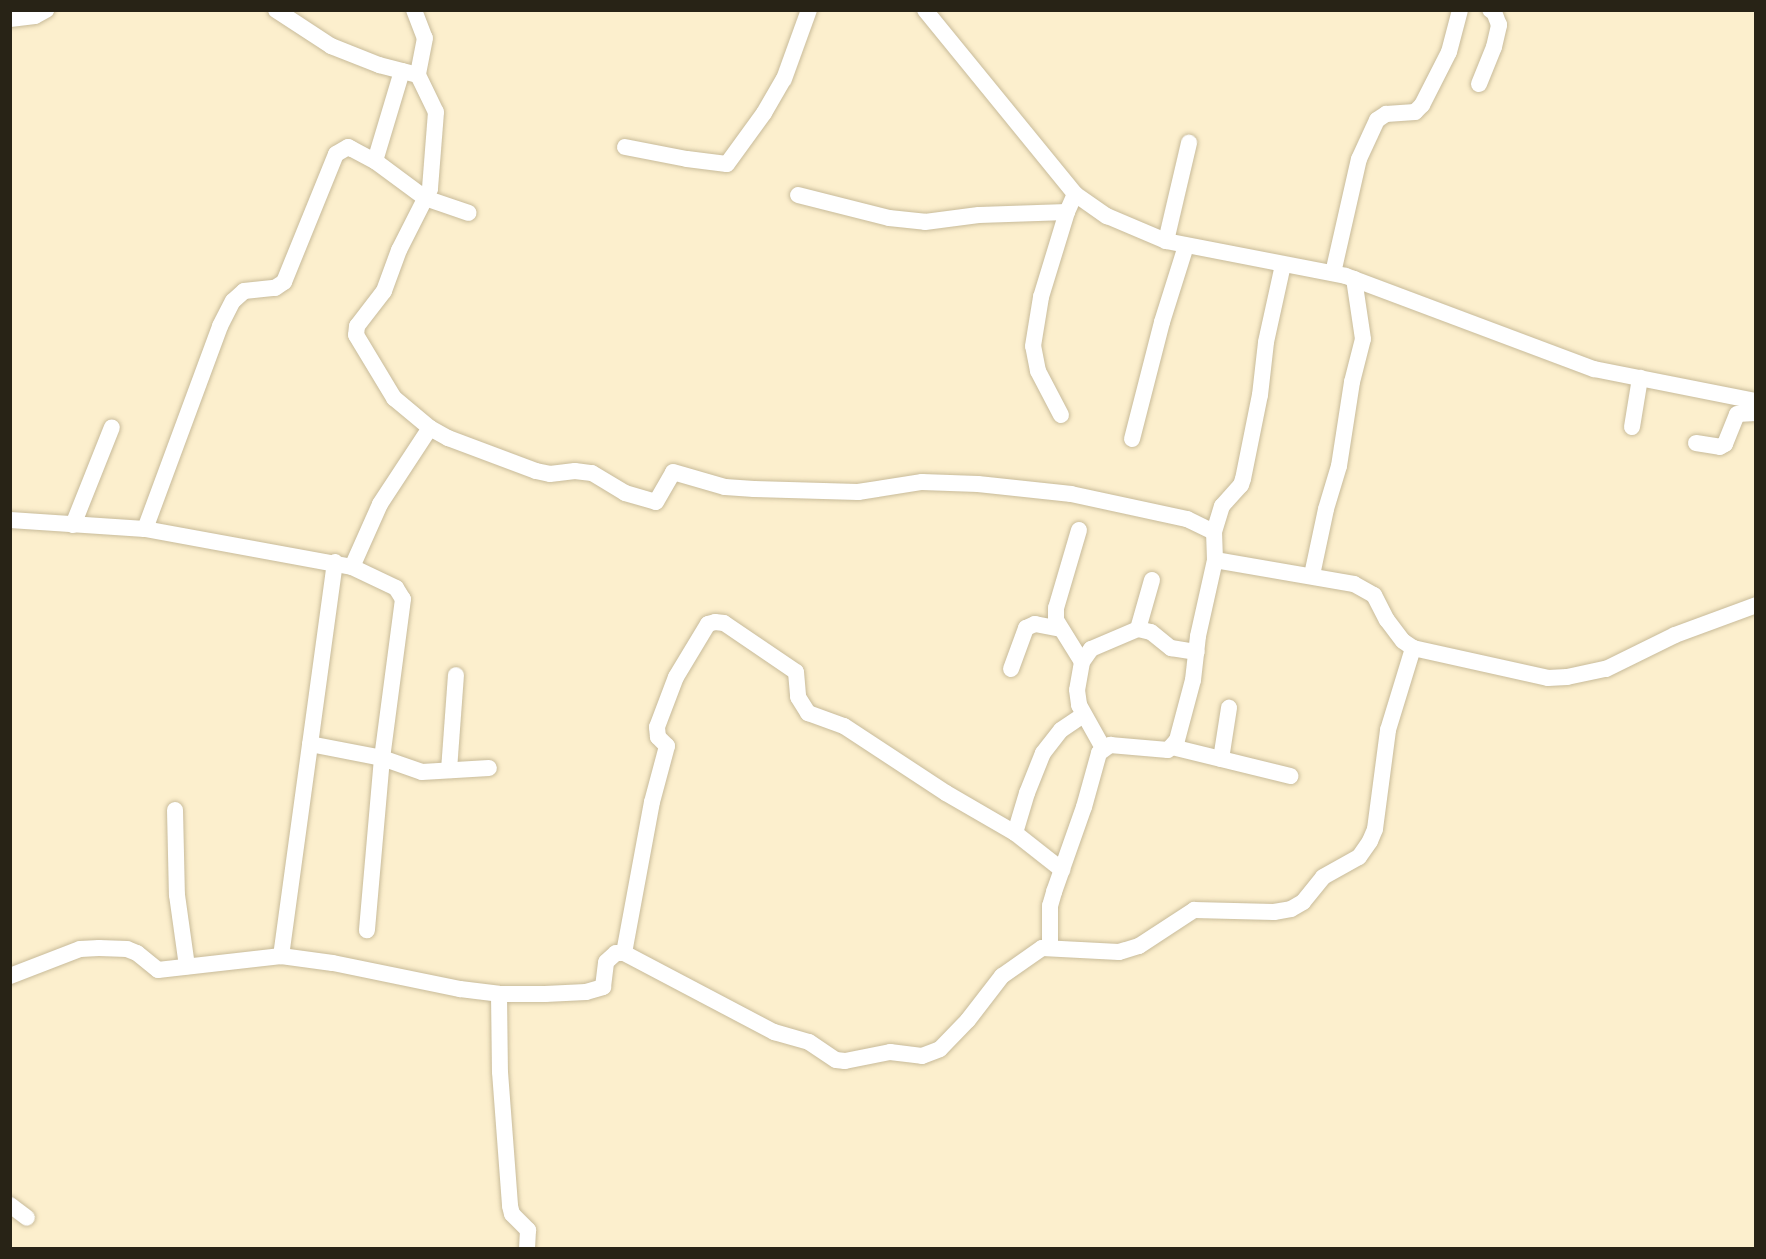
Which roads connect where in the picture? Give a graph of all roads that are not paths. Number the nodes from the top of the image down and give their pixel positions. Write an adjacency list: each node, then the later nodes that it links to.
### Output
1 (46, 10): 8 (street)
2 (276, 10): 9 (street)
3 (414, 10): 9 (street)
4 (809, 10): 12 (street)
5 (925, 10): 14 (street)
6 (1460, 10): 22 (street)
7 (1490, 10): 10 (street)
8 (10, 19)
9 (410, 73): 13 (street); 16 (street)
10 (1479, 84)
11 (1189, 143): 19 (street)
12 (626, 147)
13 (375, 161): 16 (street); 35 (street)
14 (1075, 194): 17 (street); 19 (street)
15 (798, 195): 17 (street)
16 (425, 198): 18 (street); 29 (street)
17 (1067, 212): 27 (street)
18 (469, 213)
19 (1166, 241): 20 (street)
20 (1186, 246): 21 (street); 31 (street)
21 (1283, 265): 22 (street); 37 (street)
22 (1333, 273): 23 (street)
23 (1354, 279): 24 (street); 41 (street)
24 (1640, 378): 25 (street); 30 (street)
25 (1755, 401)
26 (1755, 413): 32 (street)
27 (1061, 415)
28 (112, 427): 34 (street)
29 (430, 428): 37 (street); 40 (street)
30 (1632, 428)
31 (1132, 439)
32 (1696, 443)
33 (10, 520): 34 (street)
34 (73, 525): 35 (street)
35 (144, 530): 39 (street)
36 (1079, 530): 44 (street)
37 (1214, 532): 38 (street)
38 (1215, 560): 41 (street); 47 (street)
39 (335, 562): 40 (street); 53 (street)
40 (352, 567): 56 (street)
41 (1312, 575): 46 (street)
42 (1152, 580): 45 (street)
43 (1755, 605): 46 (street)
44 (1060, 628): 48 (street); 49 (street)
45 (1138, 628): 47 (street); 48 (street)
46 (1413, 648): 65 (street)
47 (1197, 652): 54 (street)
48 (1082, 662): 52 (street)
49 (1011, 669)
50 (456, 675): 59 (street)
51 (1229, 708): 57 (street)
52 (1083, 715): 55 (street); 62 (street)
53 (310, 744): 56 (street); 67 (street)
54 (1172, 747): 55 (street); 57 (street)
55 (1103, 748): 63 (street)
56 (382, 758): 59 (street); 64 (street)
57 (1221, 759): 60 (street)
58 (489, 768): 59 (street)
59 (449, 770)
60 (1290, 776)
61 (175, 810): 68 (street)
62 (1015, 832): 63 (street); 66 (street)
63 (1062, 870): 65 (street)
64 (368, 930)
65 (1050, 946): 66 (street)
66 (624, 953): 70 (street)
67 (281, 956): 68 (street); 70 (street)
68 (187, 966): 69 (street)
69 (10, 976)
70 (500, 994): 73 (street)
71 (10, 1205): 72 (street)
72 (27, 1218)
73 (527, 1248)

